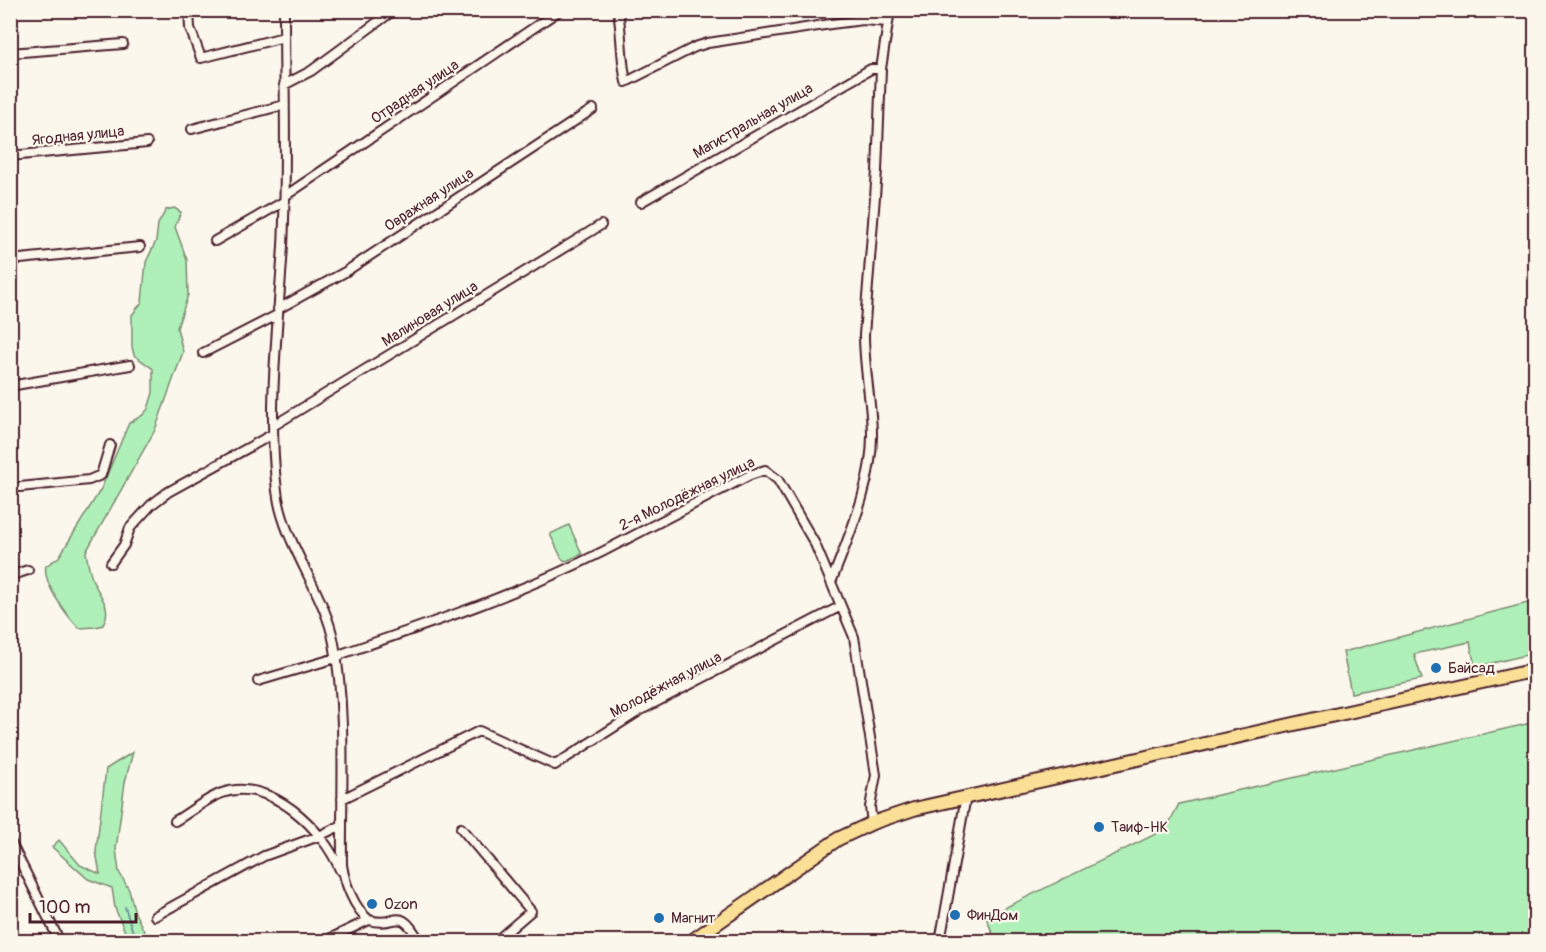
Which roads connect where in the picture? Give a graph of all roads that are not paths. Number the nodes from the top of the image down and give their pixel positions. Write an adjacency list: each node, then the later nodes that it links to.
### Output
1 (189, 10): 8 (street)
2 (284, 10): 8 (street)
3 (394, 10): 12 (street)
4 (560, 10): 18 (street, Отрадная улица)
5 (618, 10): 7 (street)
6 (890, 10): 7 (street)
7 (888, 22): 11 (street)
8 (284, 37): 12 (street)
9 (123, 44): 10 (street)
10 (10, 52)
11 (881, 69): 19 (street, Магистральная улица); 34 (street)
12 (284, 86): 13 (street)
13 (284, 105): 15 (street); 18 (street)
14 (593, 109): 24 (street, Овражная улица)
15 (192, 129)
16 (147, 143): 17 (street, Ягодная улица)
17 (10, 156)
18 (285, 199): 21 (street, Отрадная улица); 24 (street)
19 (641, 202)
20 (601, 225): 28 (street, Малиновая улица)
21 (215, 242)
22 (140, 247): 23 (street)
23 (10, 260)
24 (277, 312): 25 (street, Овражная улица); 28 (street)
25 (203, 353)
26 (130, 364): 27 (street)
27 (10, 386)
28 (273, 430): 31 (street, Малиновая улица); 36 (street)
29 (110, 445): 30 (street)
30 (10, 488)
31 (111, 563)
32 (28, 570): 33 (street)
33 (10, 576)
34 (832, 580): 35 (street, 2-я Молодёжная улица); 36 (street, 2-я Молодёжная улица)
35 (841, 606): 40 (street, Молодёжная улица); 42 (street, 2-я Молодёжная улица)
36 (336, 658): 38 (street, 2-я Молодёжная улица); 40 (street)
37 (1536, 670): 39 (main road)
38 (258, 681)
39 (966, 796): 42 (main road); 55 (street)
40 (342, 799): 43 (street)
41 (175, 821): 45 (street)
42 (872, 823): 54 (main road)
43 (342, 825): 45 (street); 47 (street)
44 (461, 828): 53 (street)
45 (319, 836): 47 (street); 48 (street)
46 (10, 841): 50 (street)
47 (345, 882): 49 (street)
48 (155, 916)
49 (369, 921): 51 (street); 52 (street)
50 (60, 942)
51 (323, 942)
52 (420, 942)
53 (495, 942)
54 (690, 942)
55 (940, 942)

